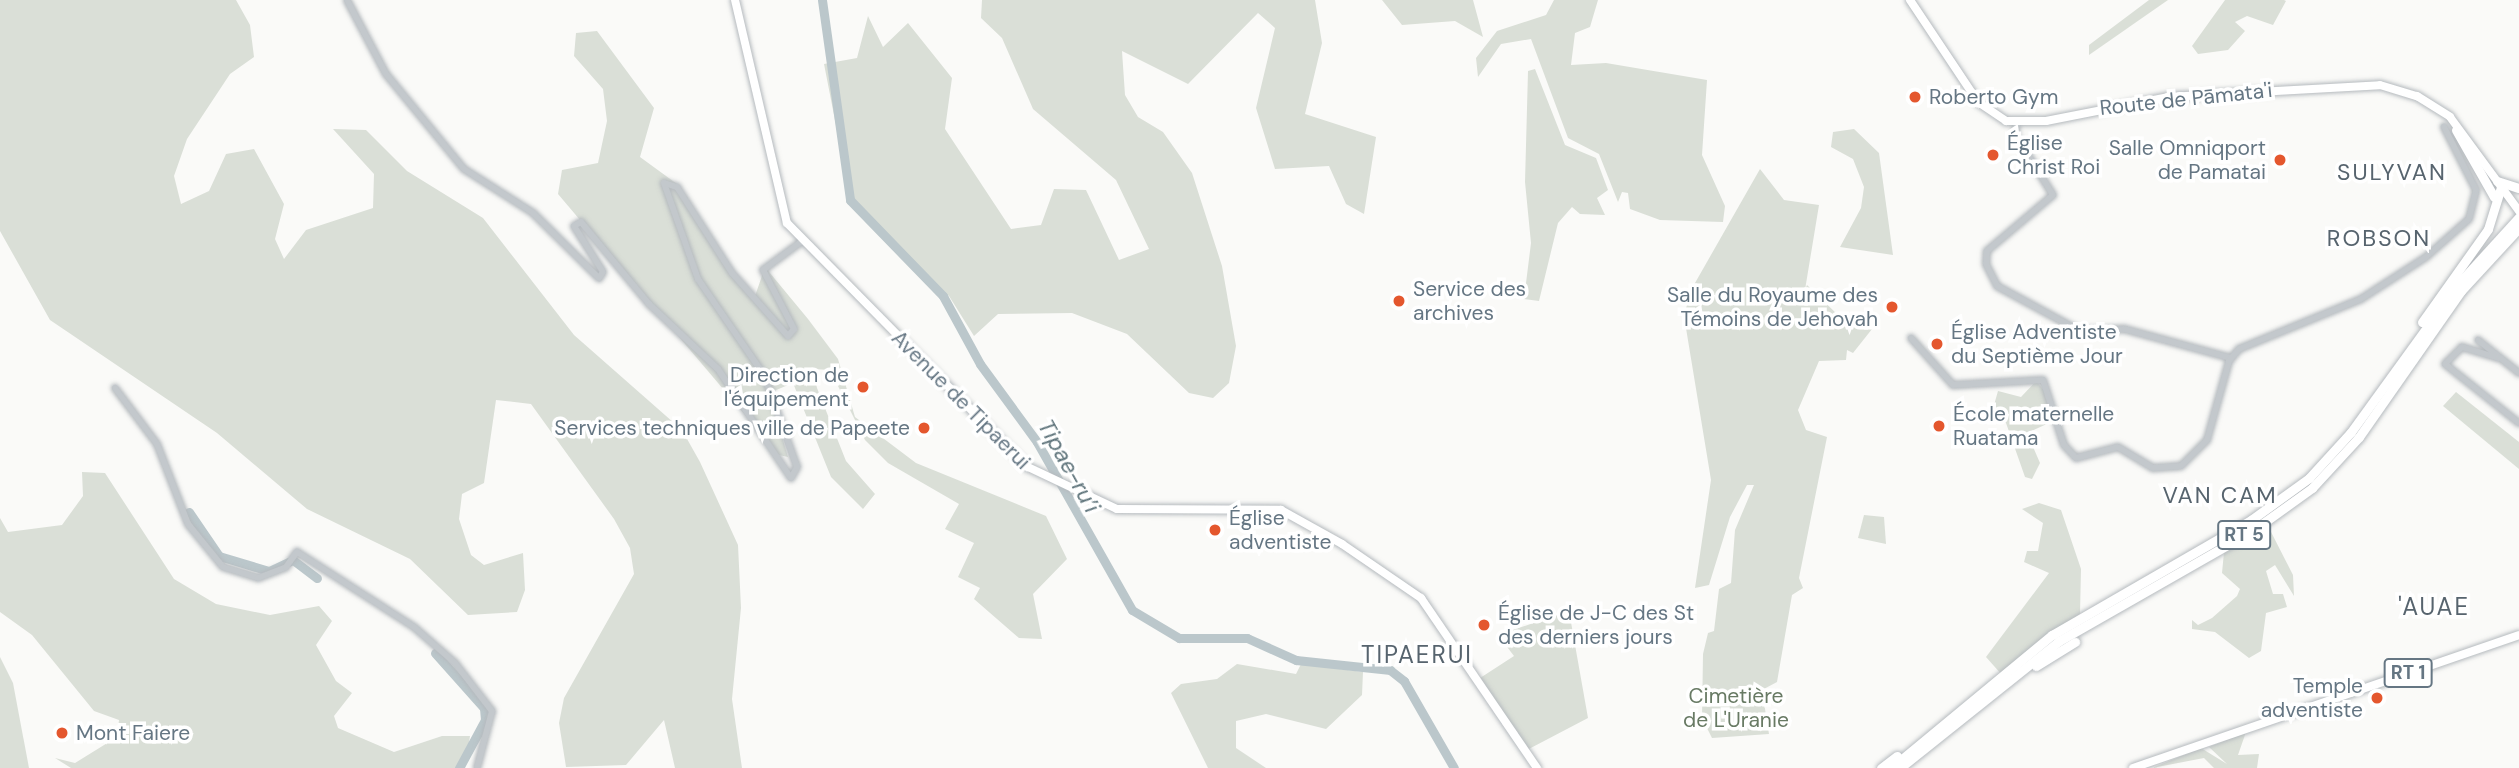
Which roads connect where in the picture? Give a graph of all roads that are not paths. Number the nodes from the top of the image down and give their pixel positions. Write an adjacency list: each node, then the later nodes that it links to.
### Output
1 (347, 0): 12 (street)
2 (735, 0): 12 (main road, Avenue de Tipaerui)
3 (1910, 0): 5 (main road)
4 (2442, 112): 5 (main road, Route de Pāmata'i); 6 (main road, Route de Pāmata'i); 6 (main road)
5 (2017, 123): 15 (street)
6 (2450, 127): 7 (main road); 9 (highway); 15 (street)
7 (2499, 184): 8 (highway); 9 (highway); 10 (main road)
8 (2519, 188)
9 (2494, 202): 17 (highway)
10 (2519, 211)
11 (2518, 222): 17 (highway, RT 5); 21 (highway, RT 5)
12 (802, 240): 28 (main road, Avenue de Tipaerui)
13 (1910, 338): 15 (street)
14 (2478, 340): 16 (street)
15 (2231, 358)
16 (2498, 358): 18 (street); 20 (street)
17 (2400, 363): 26 (highway, RT 5)
18 (2519, 373)
19 (115, 388): 27 (street)
20 (2519, 423)
21 (2166, 580): 22 (highway); 25 (highway, RT 5)
22 (2105, 623)
23 (2519, 635): 32 (main road, RT 1)
24 (2075, 642): 25 (highway)
25 (2019, 674): 31 (highway, RT 5)
26 (1942, 726): 29 (highway); 30 (highway, RT 5)
27 (477, 768)
28 (1537, 768)
29 (1881, 768)
30 (1891, 768)
31 (1900, 768)
32 (2133, 768)

